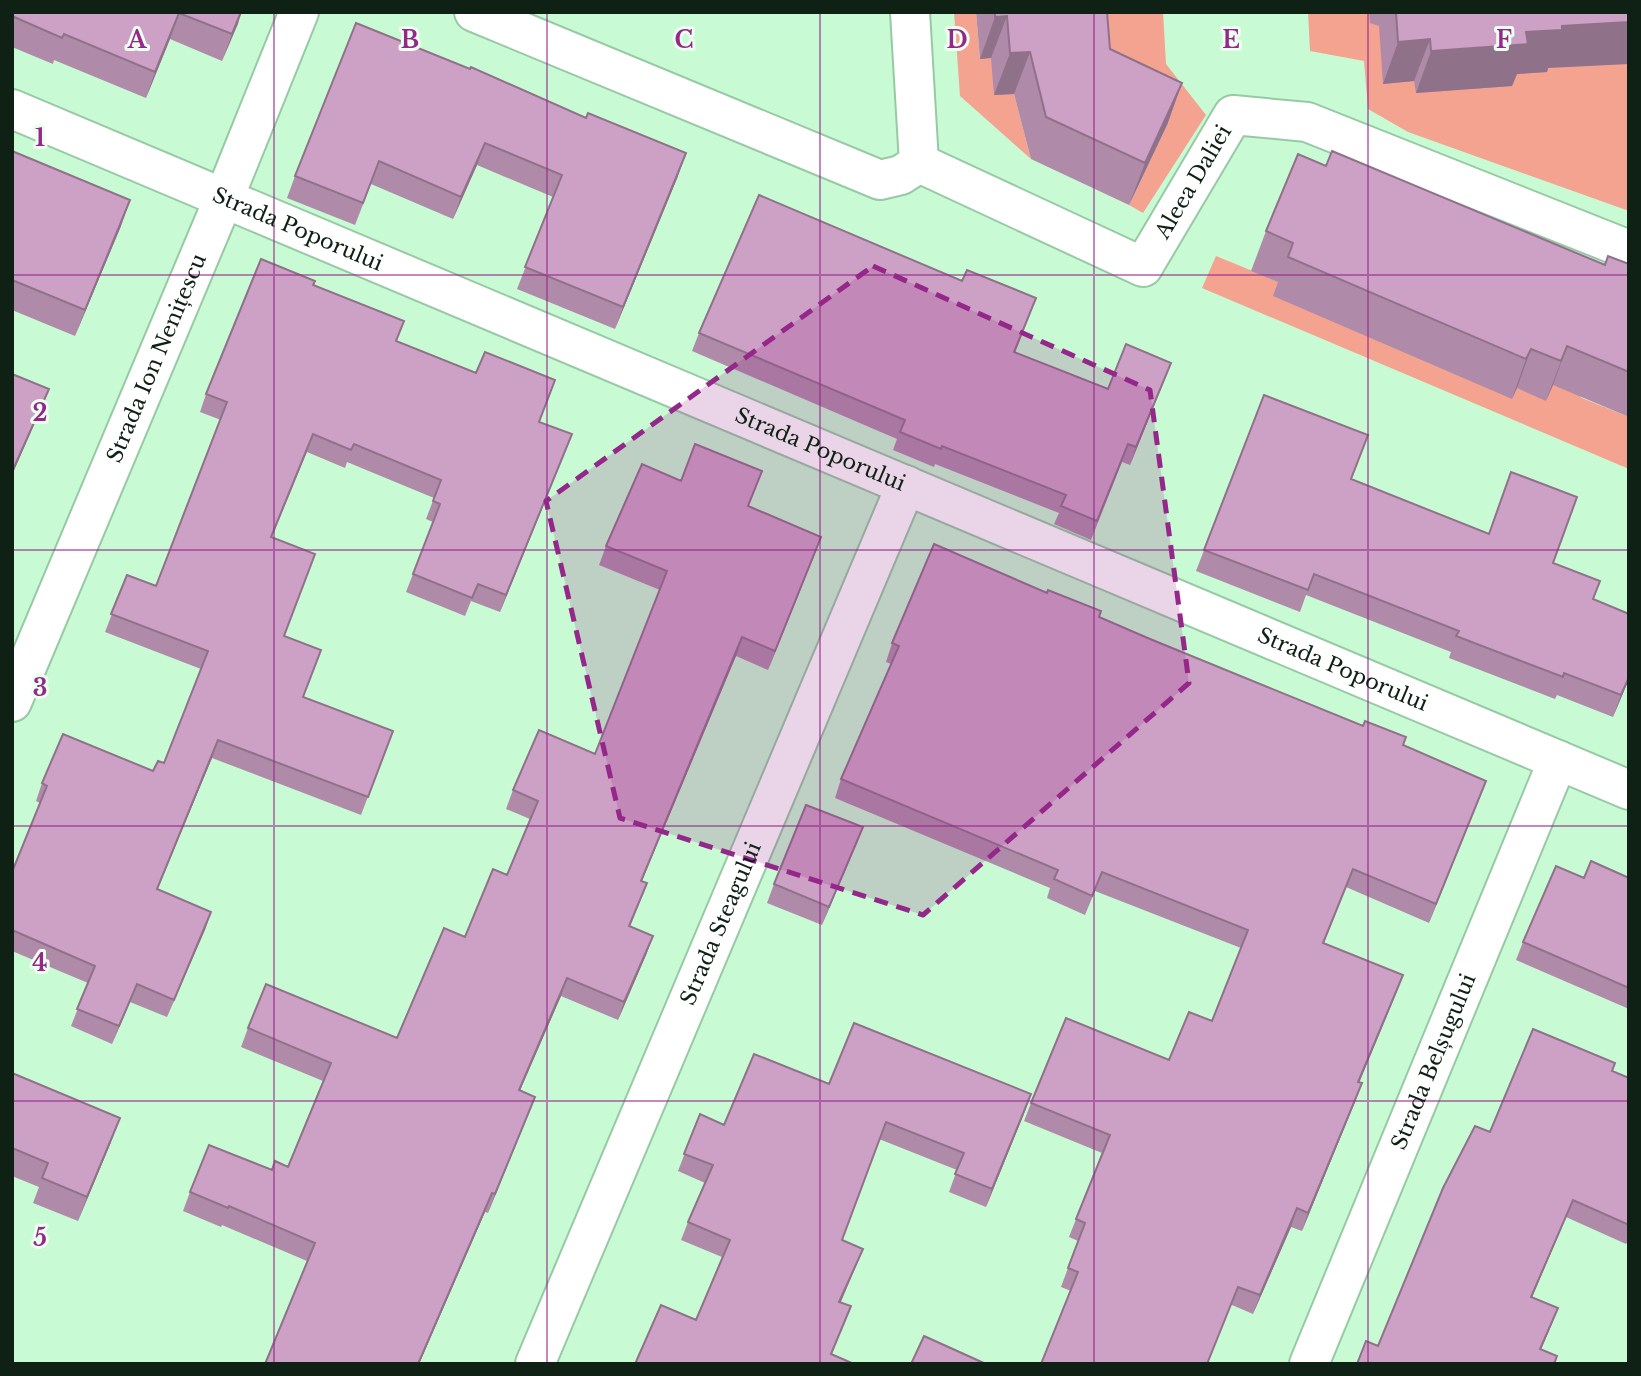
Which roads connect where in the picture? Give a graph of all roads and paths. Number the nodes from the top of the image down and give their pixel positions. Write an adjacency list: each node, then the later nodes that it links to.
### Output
1 (299, 12): 6 (street, Strada Ion Nenițescu)
2 (474, 12): 5 (street)
3 (910, 12): 5 (street)
4 (12, 109): 6 (street, Strada Poporului)
5 (919, 163): 7 (street, Aleea Daliei)
6 (225, 198): 8 (street, Strada Poporului); 9 (street, Strada Ion Nenițescu)
7 (1629, 250)
8 (906, 485): 10 (street, Strada Poporului); 12 (street, Strada Steagului)
9 (12, 702)
10 (1558, 760): 11 (street, Strada Poporului); 13 (street, Strada Belșugului)
11 (1629, 790)
12 (535, 1364)
13 (1309, 1364)

